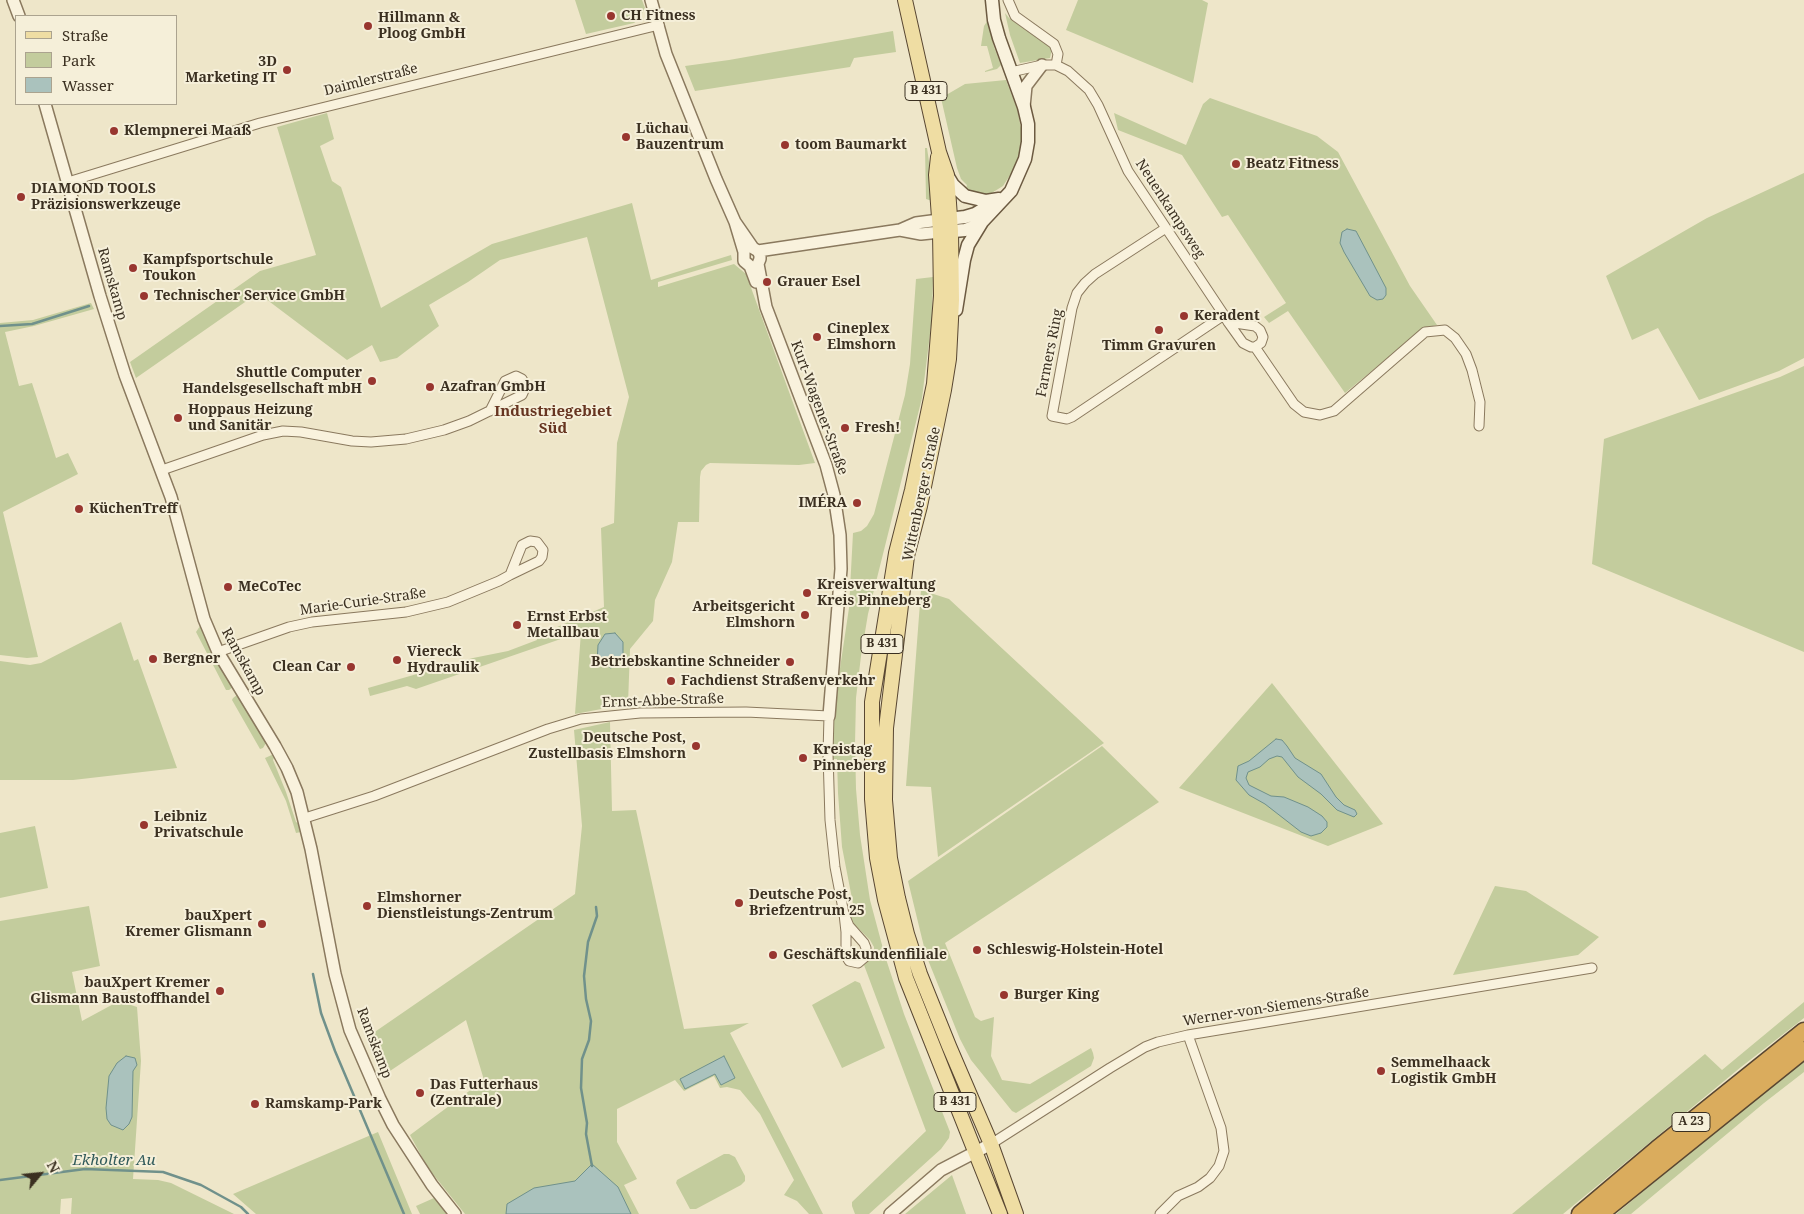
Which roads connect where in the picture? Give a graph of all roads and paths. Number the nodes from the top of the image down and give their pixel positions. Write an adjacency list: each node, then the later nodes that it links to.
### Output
1 (13, 0): 6 (street)
2 (651, 0): 7 (street)
3 (905, 0): 13 (main road, B 431)
4 (992, 0): 10 (main road)
5 (1008, 0): 9 (street)
6 (19, 15)
7 (659, 26): 16 (street, Daimlerstraße); 21 (street, Kurt-Wagener-Straße)
8 (1042, 65): 9 (street); 10 (street); 12 (street)
9 (1056, 65): 20 (street, Neuenkampsweg)
10 (1011, 72): 12 (main road)
11 (45, 105): 16 (street, Ramskamp)
12 (1024, 107): 14 (main road)
13 (939, 152): 15 (main road, B 431); 19 (main road, B 431)
14 (1020, 173): 17 (main road); 18 (main road)
15 (947, 175): 17 (main road); 19 (main road, B 431)
16 (68, 182): 27 (street, Ramskamp)
17 (998, 199): 19 (main road)
18 (982, 222): 19 (main road); 23 (main road)
19 (945, 225): 21 (street); 23 (main road, Wittenberger Straße / B 431); 38 (main road, Wittenberger Straße / B 431)
20 (1166, 228): 22 (street, Neuenkampsweg); 22 (street, Farmers Ring)
21 (754, 257): 30 (street, Kurt-Wagener-Straße)
22 (1226, 318): 24 (street, Neuenkampsweg); 24 (street)
23 (951, 337): 37 (main road, Wittenberger Straße / B 431)
24 (1255, 347): 26 (street, Neuenkampsweg)
25 (490, 411): 27 (street)
26 (1479, 426)
27 (162, 470): 29 (street, Ramskamp)
28 (510, 575): 29 (street, Marie-Curie-Straße)
29 (218, 652): 31 (street, Ramskamp)
30 (829, 716): 31 (street, Ernst-Abbe-Straße); 32 (street, Kurt-Wagener-Straße)
31 (305, 818): 39 (street, Ramskamp)
32 (844, 914): 32 (street, Kurt-Wagener-Straße)
33 (1592, 968): 35 (street, Werner-von-Siemens-Straße)
34 (1804, 1031): 44 (highway, A 23)
35 (1188, 1035): 37 (street, Werner-von-Siemens-Straße); 43 (street)
36 (1804, 1050): 45 (highway, A 23)
37 (991, 1144): 38 (street); 42 (main road, Wittenberger Straße / B 431)
38 (975, 1152): 40 (street); 41 (main road, Wittenberger Straße / B 431)
39 (455, 1214)
40 (890, 1214)
41 (1000, 1214)
42 (1016, 1214)
43 (1160, 1214)
44 (1580, 1214)
45 (1600, 1214)

